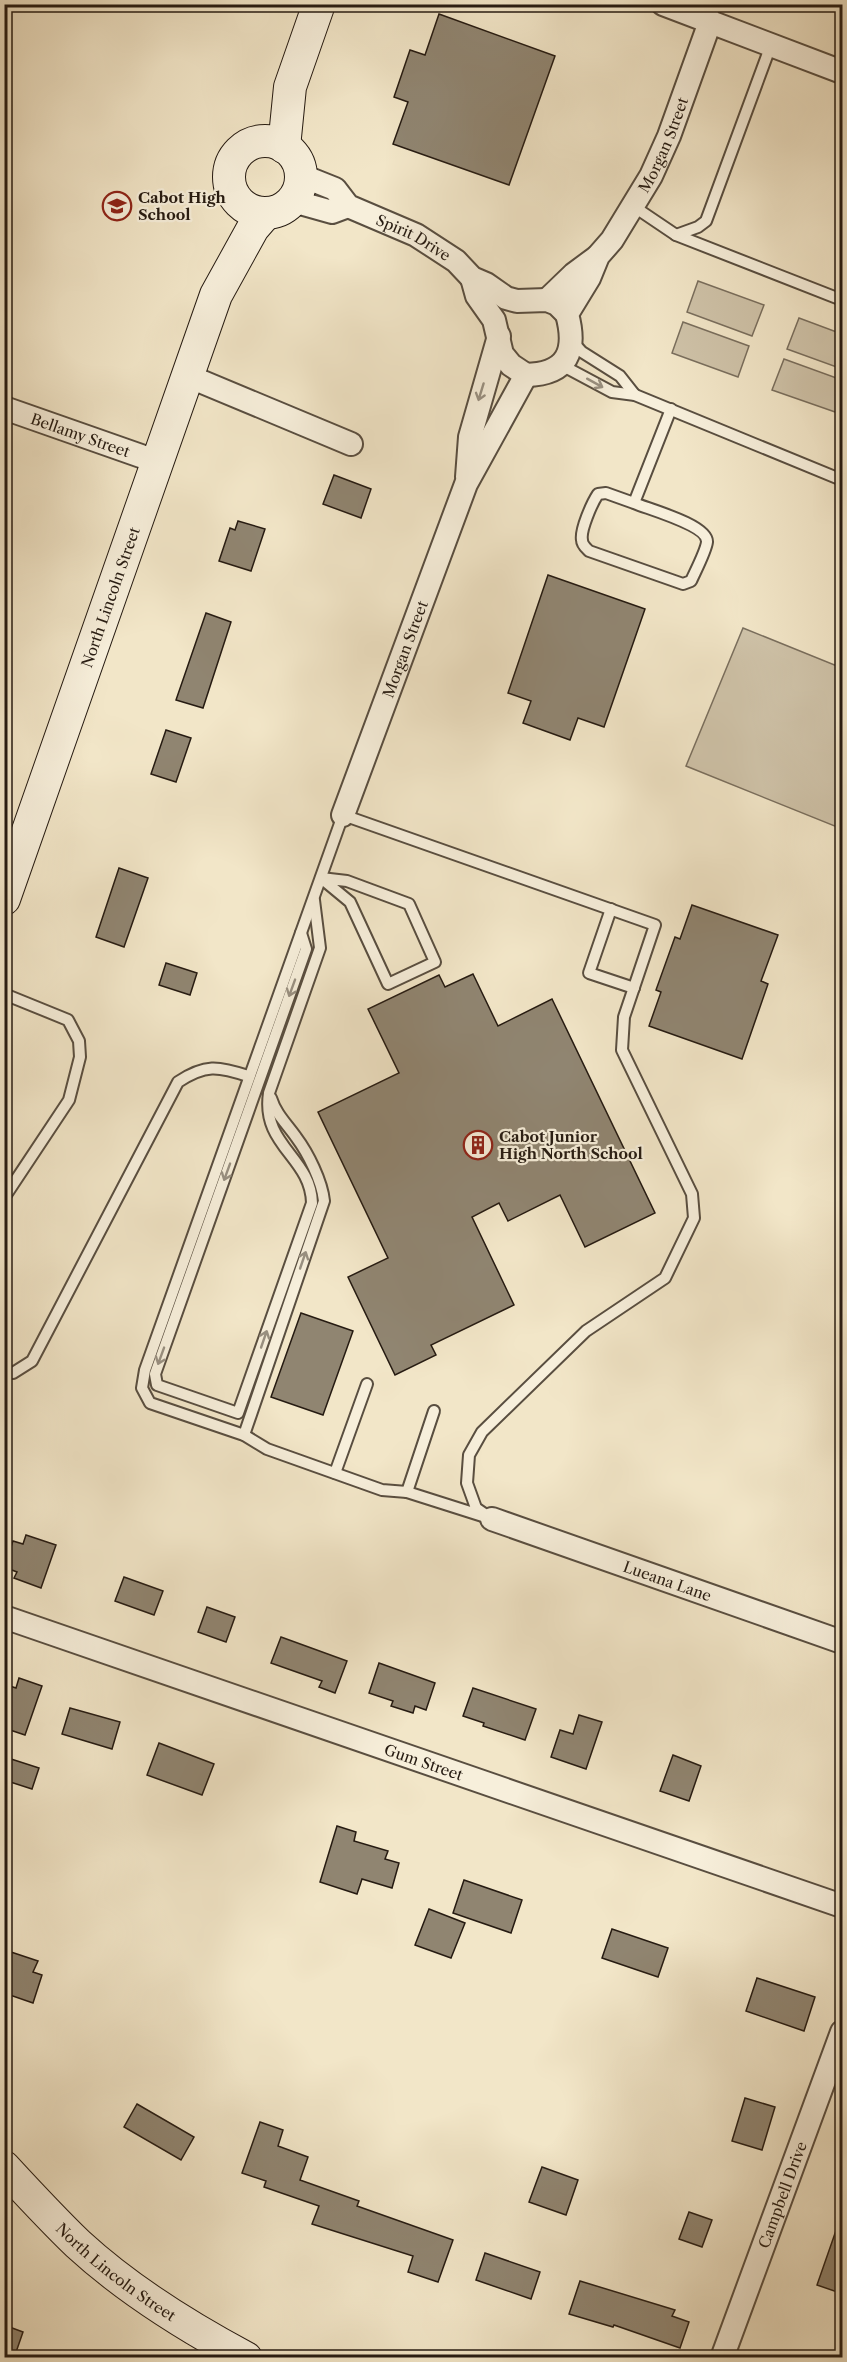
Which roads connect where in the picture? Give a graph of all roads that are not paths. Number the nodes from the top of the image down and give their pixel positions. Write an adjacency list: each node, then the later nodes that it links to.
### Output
1 (319, 4): 6 (street)
2 (663, 4): 3 (street)
3 (712, 13): 4 (street); 8 (street, Morgan Street)
4 (771, 45): 5 (street); 10 (lane)
5 (843, 72)
6 (284, 153): 7 (street, Spirit Drive); 9 (street); 9 (street)
7 (348, 206): 9 (street, Spirit Drive); 12 (street, Spirit Drive)
8 (633, 206): 10 (lane); 11 (street, Morgan Street)
9 (266, 208): 21 (street, North Lincoln Street)
10 (676, 235): 14 (lane)
11 (598, 256): 13 (street, Morgan Street); 16 (street, Morgan Street)
12 (472, 278): 15 (street, Spirit Drive); 17 (street, Spirit Drive)
13 (548, 300): 15 (street, Spirit Drive); 16 (street)
14 (843, 300)
15 (517, 301): 17 (street, Morgan Street)
16 (567, 314): 18 (street)
17 (499, 334): 20 (street, Spirit Drive); 28 (street, Morgan Street, one-way to 28)
18 (572, 341): 19 (street); 22 (lane)
19 (557, 367): 20 (street); 22 (lane, one-way to 22)
20 (526, 375): 28 (street, Morgan Street)
21 (188, 376): 25 (street); 26 (street, North Lincoln Street)
22 (634, 395): 24 (lane)
23 (4, 408): 26 (street, Bellamy Street)
24 (670, 409): 27 (lane); 29 (lane)
25 (351, 444)
26 (158, 462): 33 (street, North Lincoln Street)
27 (843, 480)
28 (466, 484): 30 (street, Morgan Street)
29 (634, 503): 29 (lane)
30 (343, 815): 31 (lane); 34 (lane)
31 (321, 878): 31 (lane); 32 (lane)
32 (314, 896): 35 (lane); 39 (lane)
33 (4, 899)
34 (611, 909): 36 (lane); 36 (lane)
35 (301, 933): 38 (lane); 39 (lane, one-way to 39)
36 (634, 988): 47 (lane)
37 (4, 994): 40 (lane)
38 (248, 1076): 41 (lane); 44 (lane)
39 (269, 1093): 44 (lane, one-way to 39)
40 (4, 1198)
41 (4, 1373)
42 (367, 1384): 45 (lane)
43 (434, 1411): 46 (lane)
44 (244, 1435): 45 (lane)
45 (335, 1473): 46 (lane)
46 (407, 1492): 47 (lane)
47 (492, 1519): 49 (street, Lueana Lane)
48 (4, 1617): 50 (street, Gum Street)
49 (843, 1642)
50 (843, 1906)
51 (843, 2032): 54 (street, Campbell Drive)
52 (4, 2167): 53 (street, North Lincoln Street)
53 (246, 2358)
54 (722, 2358)

